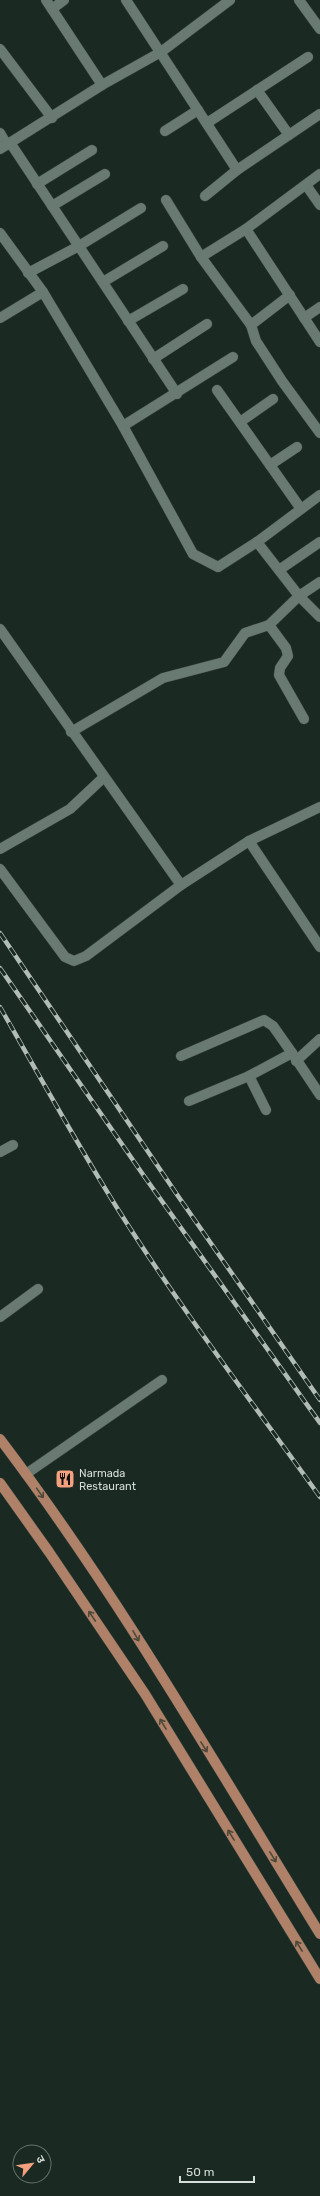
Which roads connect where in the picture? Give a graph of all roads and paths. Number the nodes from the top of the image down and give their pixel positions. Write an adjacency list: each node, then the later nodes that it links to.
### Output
1 (46, 0): 6 (street)
2 (64, 0): 6 (street)
3 (126, 0): 9 (street)
4 (230, 0): 9 (street)
5 (299, 0): 7 (street)
6 (52, 9): 11 (street)
7 (320, 28)
8 (0, 49): 14 (street)
9 (161, 52): 11 (street); 13 (street)
10 (308, 57): 12 (street)
11 (102, 85): 14 (street)
12 (257, 90): 16 (street); 19 (street)
13 (198, 110): 16 (street); 17 (street)
14 (52, 118): 20 (street)
15 (318, 119): 19 (street)
16 (207, 123): 22 (street)
17 (165, 131)
18 (0, 133): 20 (street)
19 (290, 135): 22 (street)
20 (6, 146): 25 (street)
21 (92, 150): 25 (street)
22 (238, 170): 27 (street)
23 (105, 174): 30 (street)
24 (320, 174): 26 (street)
25 (37, 184): 30 (street)
26 (306, 184): 29 (street); 32 (street)
27 (205, 196)
28 (166, 200): 36 (street)
29 (320, 205)
30 (52, 206): 34 (street)
31 (141, 208): 34 (street)
32 (246, 229): 36 (street); 41 (street)
33 (0, 234): 37 (street)
34 (79, 246): 37 (street); 38 (street)
35 (163, 246): 38 (street)
36 (201, 257): 47 (street)
37 (28, 273): 40 (street)
38 (103, 282): 45 (street)
39 (183, 288): 45 (street)
40 (43, 292): 43 (street); 55 (street)
41 (290, 295): 44 (street); 47 (street)
42 (320, 307): 44 (street)
43 (0, 318)
44 (304, 318): 48 (street)
45 (128, 321): 50 (street)
46 (207, 324): 50 (street)
47 (251, 325): 56 (street)
48 (320, 342)
49 (233, 357): 52 (street)
50 (152, 358): 52 (street)
51 (217, 390): 54 (street)
52 (177, 394): 55 (street)
53 (273, 398): 54 (street)
54 (240, 422): 58 (street)
55 (124, 426): 61 (street)
56 (320, 434)
57 (297, 447): 58 (street)
58 (270, 465): 60 (street)
59 (320, 495): 60 (street)
60 (301, 509): 61 (street)
61 (257, 542): 63 (street)
62 (320, 542): 63 (street)
63 (278, 570): 65 (street)
64 (320, 582): 65 (street)
65 (299, 596): 66 (street); 67 (street)
66 (320, 618)
67 (269, 625): 69 (street); 70 (street)
68 (0, 629): 70 (street)
69 (304, 719)
70 (71, 732): 71 (street)
71 (104, 777): 74 (street); 76 (street)
72 (320, 807): 73 (street)
73 (249, 841): 76 (street); 77 (street)
74 (0, 849)
75 (0, 869): 76 (street)
76 (181, 885)
77 (320, 948)
78 (320, 1039): 80 (street)
79 (181, 1056): 80 (street)
80 (294, 1057): 81 (street); 82 (street)
81 (249, 1076): 83 (street); 84 (street)
82 (320, 1095)
83 (189, 1100)
84 (266, 1110)
85 (13, 1145): 86 (street)
86 (0, 1152)
87 (38, 1289): 88 (street)
88 (0, 1317)
89 (162, 1380): 91 (street)
90 (0, 1439): 91 (main road)
91 (26, 1474): 93 (main road, one-way to 93)
92 (0, 1483): 94 (main road, one-way to 92)
93 (320, 1934)
94 (320, 1979)

